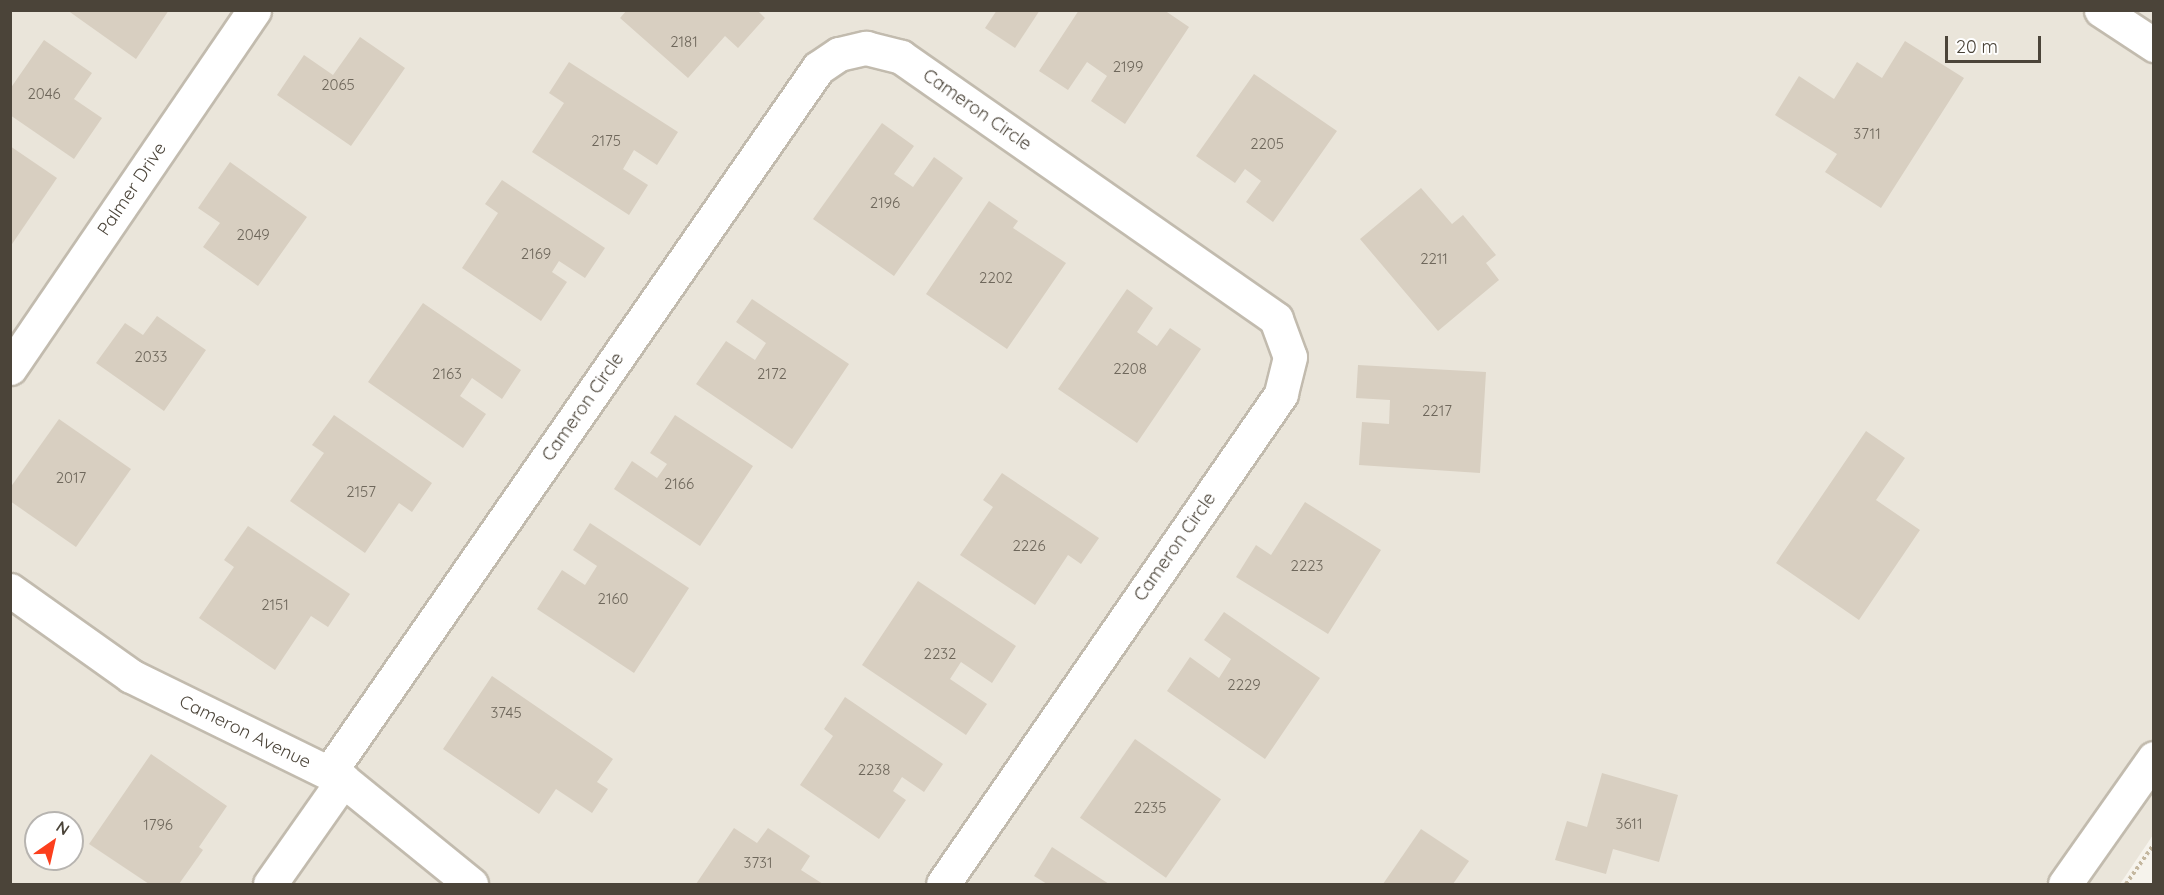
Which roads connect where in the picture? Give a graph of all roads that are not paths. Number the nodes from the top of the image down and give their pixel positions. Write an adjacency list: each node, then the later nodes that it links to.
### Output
1 (254, 10): 4 (street, Palmer Drive)
2 (2101, 10): 3 (street)
3 (2154, 45)
4 (10, 368)
5 (10, 591): 7 (street, Cameron Avenue)
6 (2154, 758): 11 (street)
7 (336, 776): 8 (street, Cameron Circle); 9 (street, Cameron Avenue); 10 (street, Cameron Circle)
8 (270, 885)
9 (471, 885)
10 (943, 885)
11 (2065, 885)

